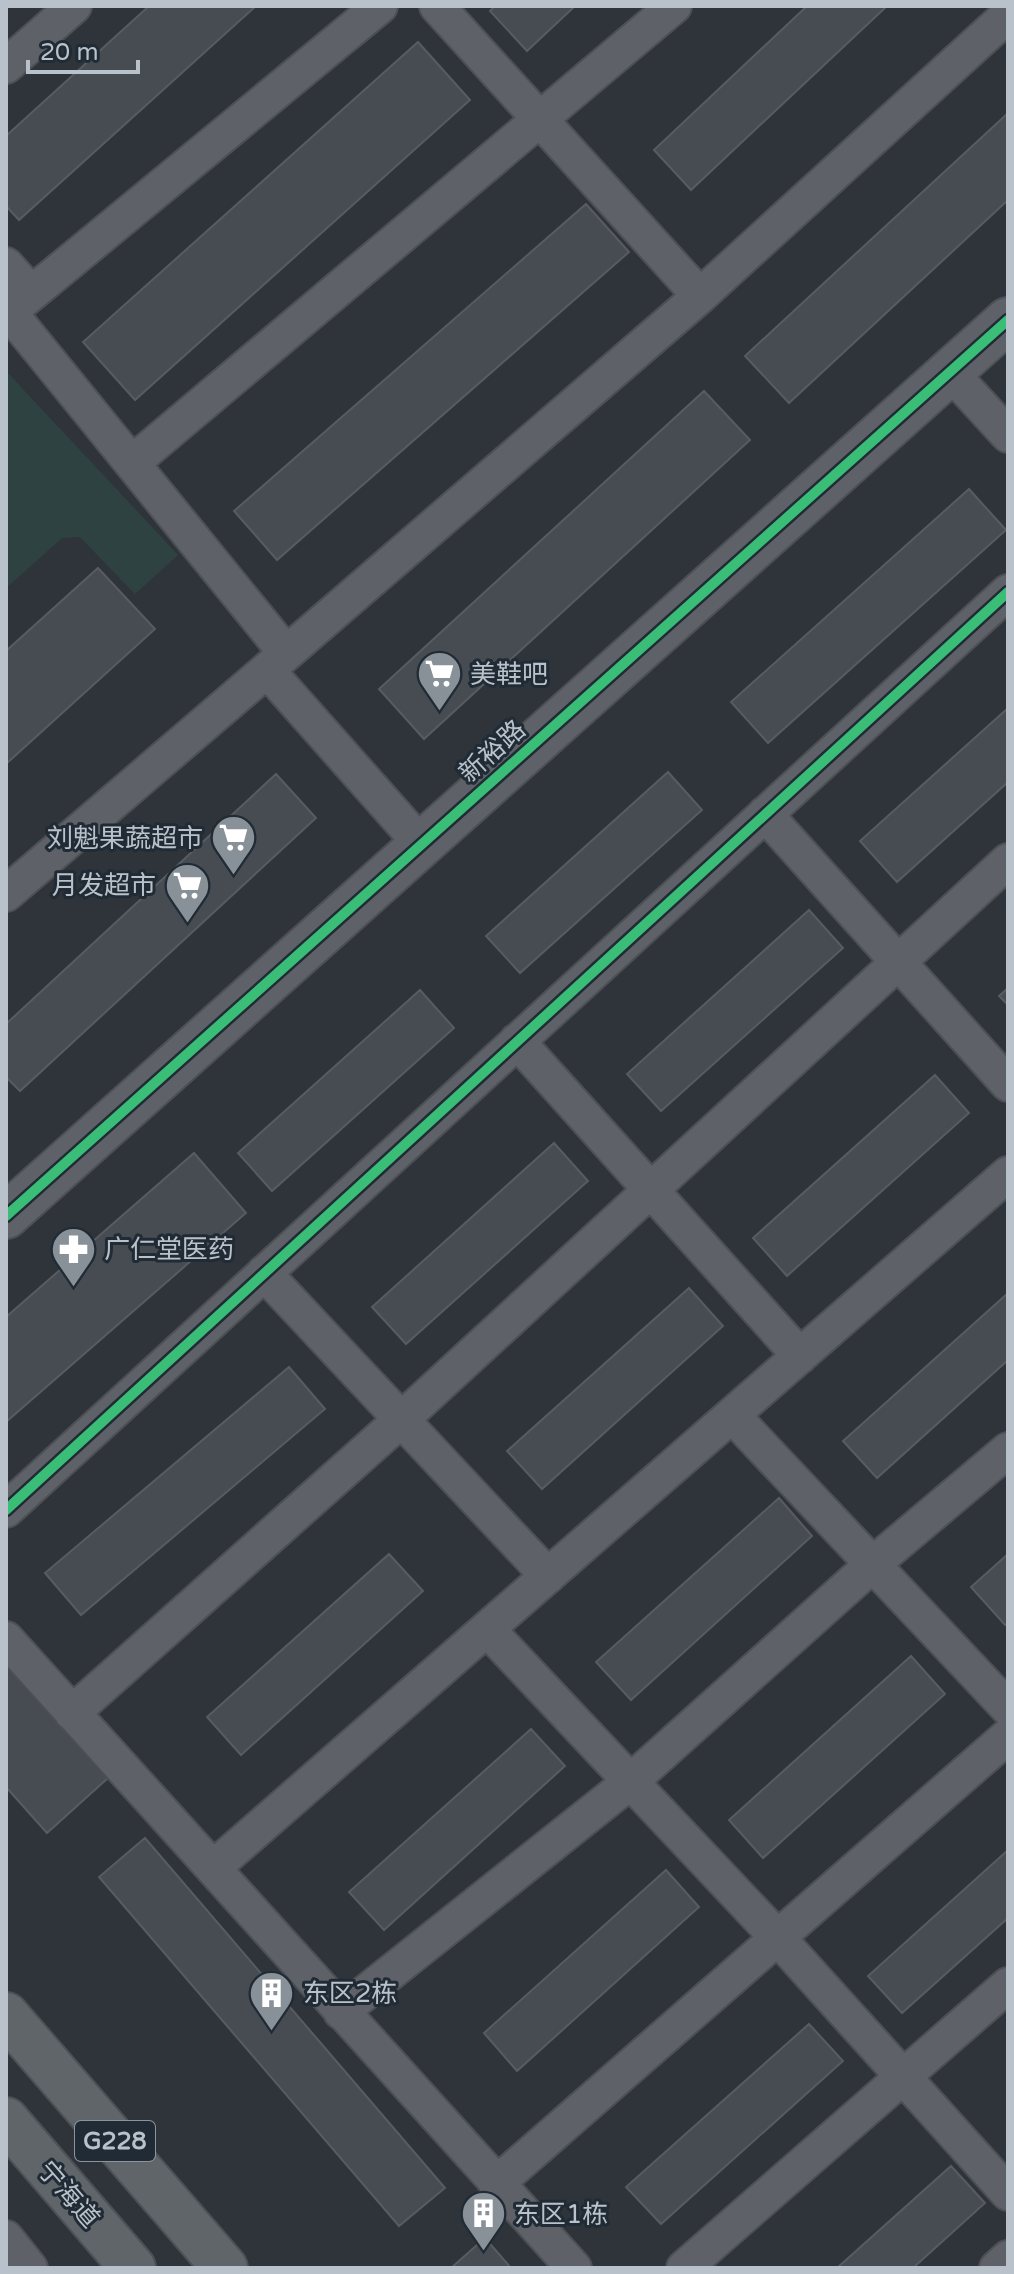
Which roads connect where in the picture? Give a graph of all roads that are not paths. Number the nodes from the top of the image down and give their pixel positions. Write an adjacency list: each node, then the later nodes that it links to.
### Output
1 (74, 6): 6 (street)
2 (380, 6): 9 (street)
3 (437, 6): 7 (street)
4 (674, 6): 7 (street)
5 (1008, 15): 10 (street)
6 (6, 66)
7 (541, 121): 10 (street); 14 (street)
8 (6, 265): 9 (street)
9 (31, 293): 14 (street)
10 (700, 296): 16 (street)
11 (1008, 320): 12 (street, 新裕路)
12 (950, 372): 13 (street); 18 (street, 新裕路)
13 (1008, 435)
14 (132, 463): 16 (street)
15 (1008, 592): 17 (street)
16 (276, 661): 18 (street); 20 (street)
17 (765, 814): 21 (street); 22 (street)
18 (421, 844): 26 (street, 新裕路)
19 (1008, 861): 21 (street)
20 (6, 894)
21 (899, 961): 23 (street); 24 (street)
22 (517, 1041): 24 (street); 27 (street)
23 (1008, 1084)
24 (651, 1190): 28 (street); 30 (street)
25 (1002, 1192): 28 (street)
26 (6, 1216)
27 (264, 1273): 30 (street); 32 (street)
28 (800, 1356): 29 (street)
29 (732, 1415): 33 (street); 34 (street)
30 (403, 1418): 34 (street); 38 (street)
31 (1008, 1450): 33 (street)
32 (6, 1510)
33 (873, 1564): 37 (street); 40 (street)
34 (548, 1576): 35 (street)
35 (487, 1629): 40 (street); 41 (street)
36 (6, 1639): 38 (street)
37 (1008, 1708)
38 (72, 1713): 41 (street)
39 (1008, 1736): 42 (street)
40 (630, 1782): 42 (street); 44 (street)
41 (213, 1868): 44 (street)
42 (778, 1938): 46 (street); 48 (street)
43 (1008, 1985): 46 (street)
44 (341, 2012): 48 (street)
45 (6, 2015): 54 (main road, G228)
46 (904, 2079): 49 (street); 56 (street)
47 (6, 2120): 53 (main road, 宁海道 / G228)
48 (496, 2184): 55 (street)
49 (1008, 2193)
50 (6, 2238): 52 (street)
51 (1008, 2258): 57 (street)
52 (30, 2268)
53 (133, 2268)
54 (225, 2268)
55 (574, 2268)
56 (684, 2268)
57 (997, 2268)

